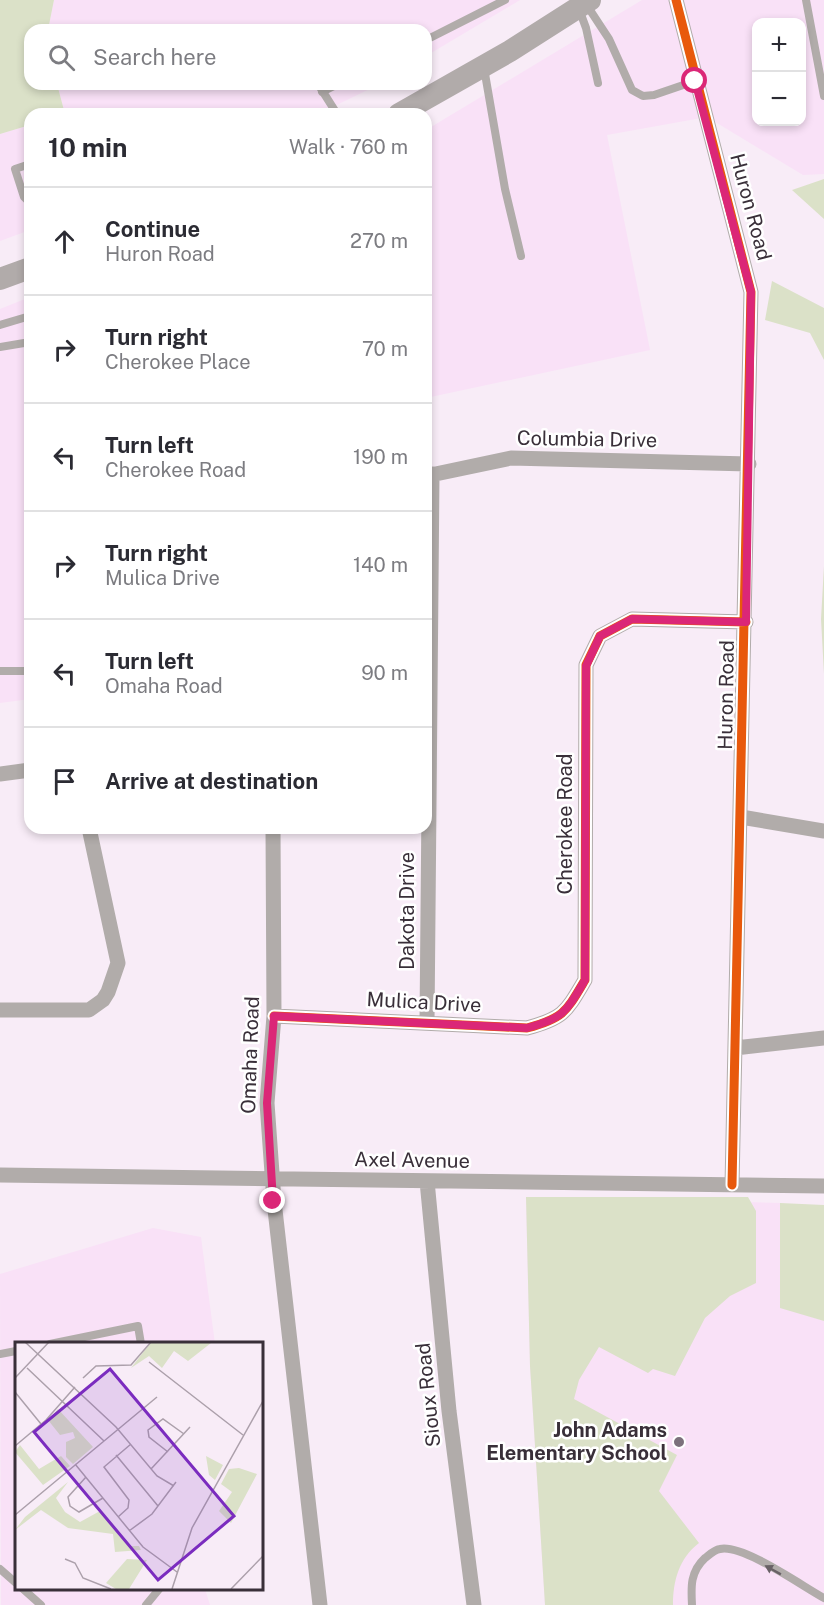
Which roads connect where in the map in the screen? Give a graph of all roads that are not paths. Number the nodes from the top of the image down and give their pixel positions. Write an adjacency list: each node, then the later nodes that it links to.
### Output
1 (506, 0): 5 (lane)
2 (676, 0): 7 (street, Huron Road)
3 (806, 0): 11 (lane)
4 (585, 3): 6 (main road); 7 (lane); 8 (lane)
5 (432, 37)
6 (484, 67): 13 (main road); 16 (lane)
7 (695, 81): 23 (street, Huron Road)
8 (598, 83)
9 (326, 90): 10 (lane)
10 (322, 92): 12 (lane)
11 (824, 96)
12 (333, 108)
13 (410, 108)
14 (24, 166): 15 (lane)
15 (24, 196)
16 (521, 256)
17 (24, 270): 18 (main road)
18 (0, 279)
19 (24, 318): 20 (lane)
20 (0, 325)
21 (24, 343): 22 (lane)
22 (0, 347)
23 (749, 464): 24 (street, Columbia Drive); 25 (street, Huron Road)
24 (432, 474)
25 (746, 622): 30 (street, Huron Road); 36 (street, Cherokee Road)
26 (24, 670): 27 (lane)
27 (0, 671)
28 (24, 771): 29 (street)
29 (0, 774)
30 (741, 817): 31 (street); 40 (street, Huron Road)
31 (824, 831)
32 (90, 834): 35 (street)
33 (273, 834): 37 (street, Omaha Road)
34 (428, 834): 38 (street, Dakota Drive)
35 (0, 1010)
36 (568, 1010): 38 (street, Mulica Drive)
37 (274, 1016): 38 (street, Mulica Drive); 42 (street, Omaha Road)
38 (427, 1023)
39 (824, 1038): 40 (street)
40 (735, 1048): 44 (street, Huron Road)
41 (0, 1175): 42 (street, Axel Avenue)
42 (272, 1179): 43 (street, Axel Avenue); 57 (street, Omaha Road)
43 (427, 1181): 44 (street, Axel Avenue); 58 (street, Sioux Road)
44 (732, 1185): 45 (street, Axel Avenue)
45 (824, 1186)
46 (61, 1342): 47 (lane)
47 (141, 1342)
48 (15, 1351): 49 (lane)
49 (0, 1354)
50 (0, 1569): 51 (lane)
51 (15, 1582)
52 (24, 1590): 55 (lane)
53 (158, 1590): 56 (lane)
54 (824, 1598): 59 (lane, one-way to 59)
55 (41, 1605)
56 (146, 1605)
57 (320, 1605)
58 (474, 1605)
59 (693, 1605)

